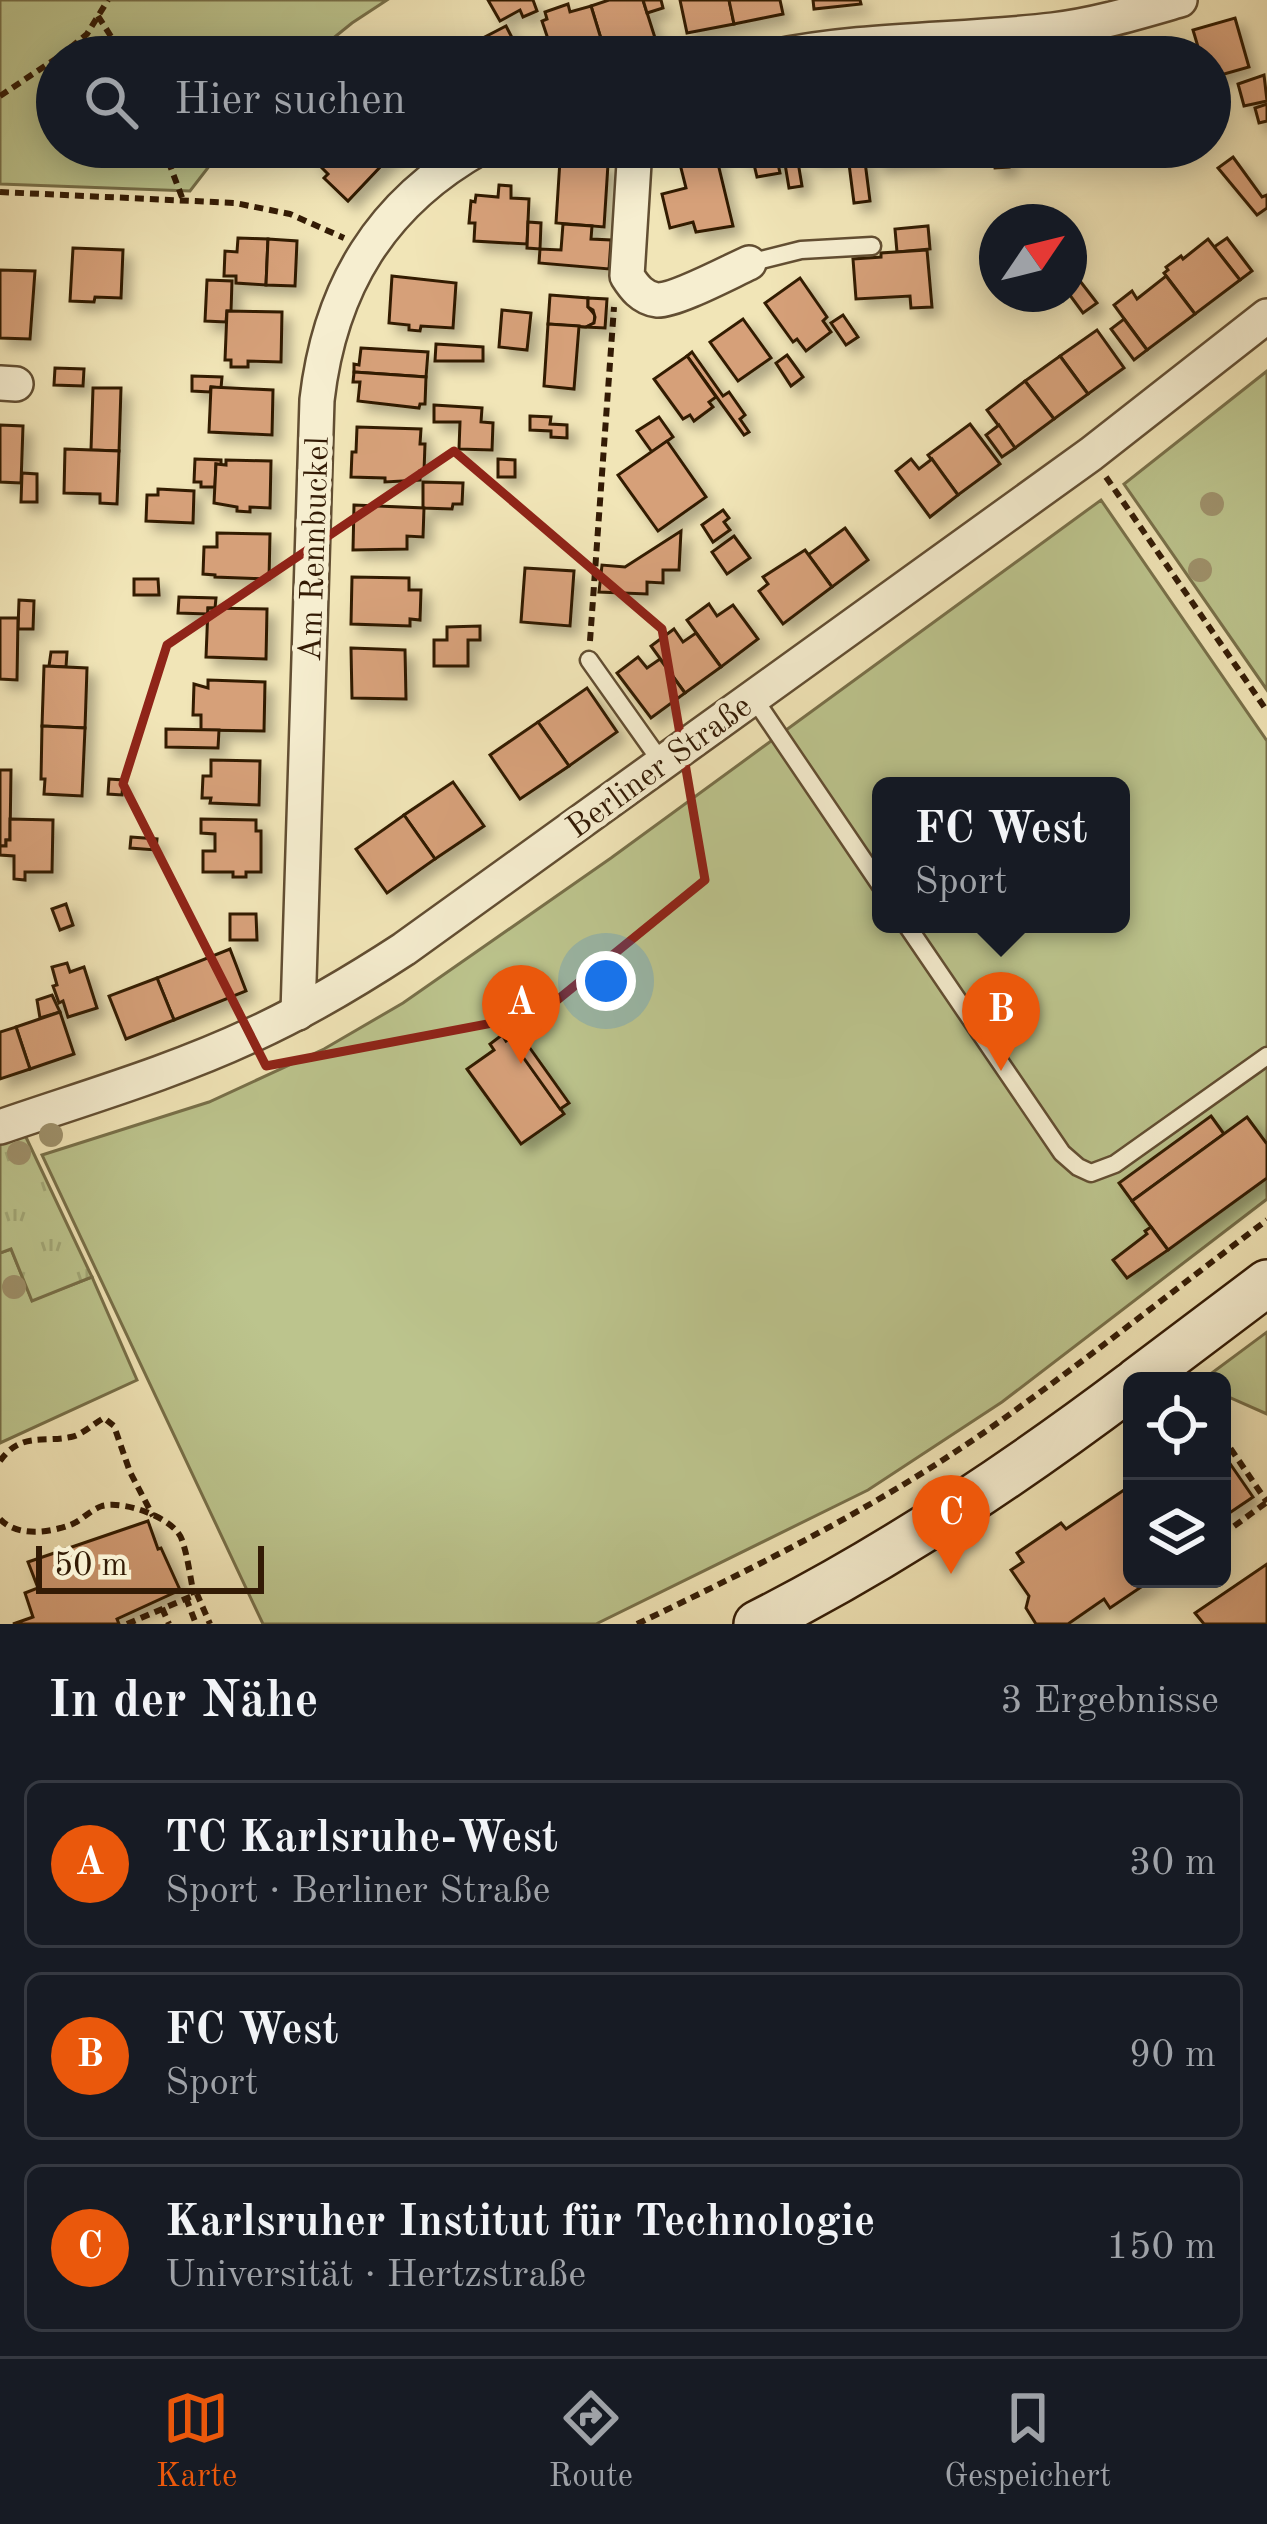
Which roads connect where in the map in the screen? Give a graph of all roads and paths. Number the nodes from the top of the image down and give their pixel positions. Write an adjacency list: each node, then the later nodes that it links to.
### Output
1 (108, 0): 3 (path)
2 (1180, 0): 6 (street)
3 (98, 16): 4 (path); 5 (path)
4 (85, 36)
5 (111, 36)
6 (981, 36)
7 (36, 72): 8 (path)
8 (0, 96)
9 (171, 168): 13 (path)
10 (448, 168): 15 (street, Am Rennbuckel)
11 (634, 168): 17 (street)
12 (0, 192): 13 (path)
13 (184, 201): 15 (path)
14 (872, 246): 16 (lane)
15 (368, 250): 26 (street, Am Rennbuckel)
16 (749, 262): 17 (street)
17 (627, 276): 20 (path)
18 (1267, 316): 19 (street, Berliner Straße)
19 (1091, 454): 21 (street, Berliner Straße); 22 (path)
20 (589, 660): 23 (lane)
21 (753, 697): 23 (street, Berliner Straße); 24 (lane)
22 (1267, 711)
23 (662, 764): 26 (street, Berliner Straße)
24 (872, 873)
25 (912, 933): 27 (lane)
26 (298, 1012): 28 (street, Berliner Straße)
27 (1267, 1056)
28 (0, 1127)
29 (1267, 1220): 47 (path)
30 (1267, 1283): 31 (main road)
31 (1149, 1372)
32 (1123, 1391): 48 (main road)
33 (1231, 1449): 35 (path)
34 (0, 1461): 36 (path)
35 (1267, 1502): 38 (path)
36 (153, 1516): 37 (path); 39 (path)
37 (0, 1519)
38 (1231, 1528)
39 (190, 1597): 40 (path); 42 (path); 43 (path)
40 (162, 1608): 41 (path); 46 (path)
41 (146, 1615): 44 (path); 45 (path)
42 (208, 1620): 43 (path)
43 (196, 1622)
44 (128, 1624)
45 (150, 1624)
46 (169, 1624)
47 (638, 1624)
48 (758, 1624)

